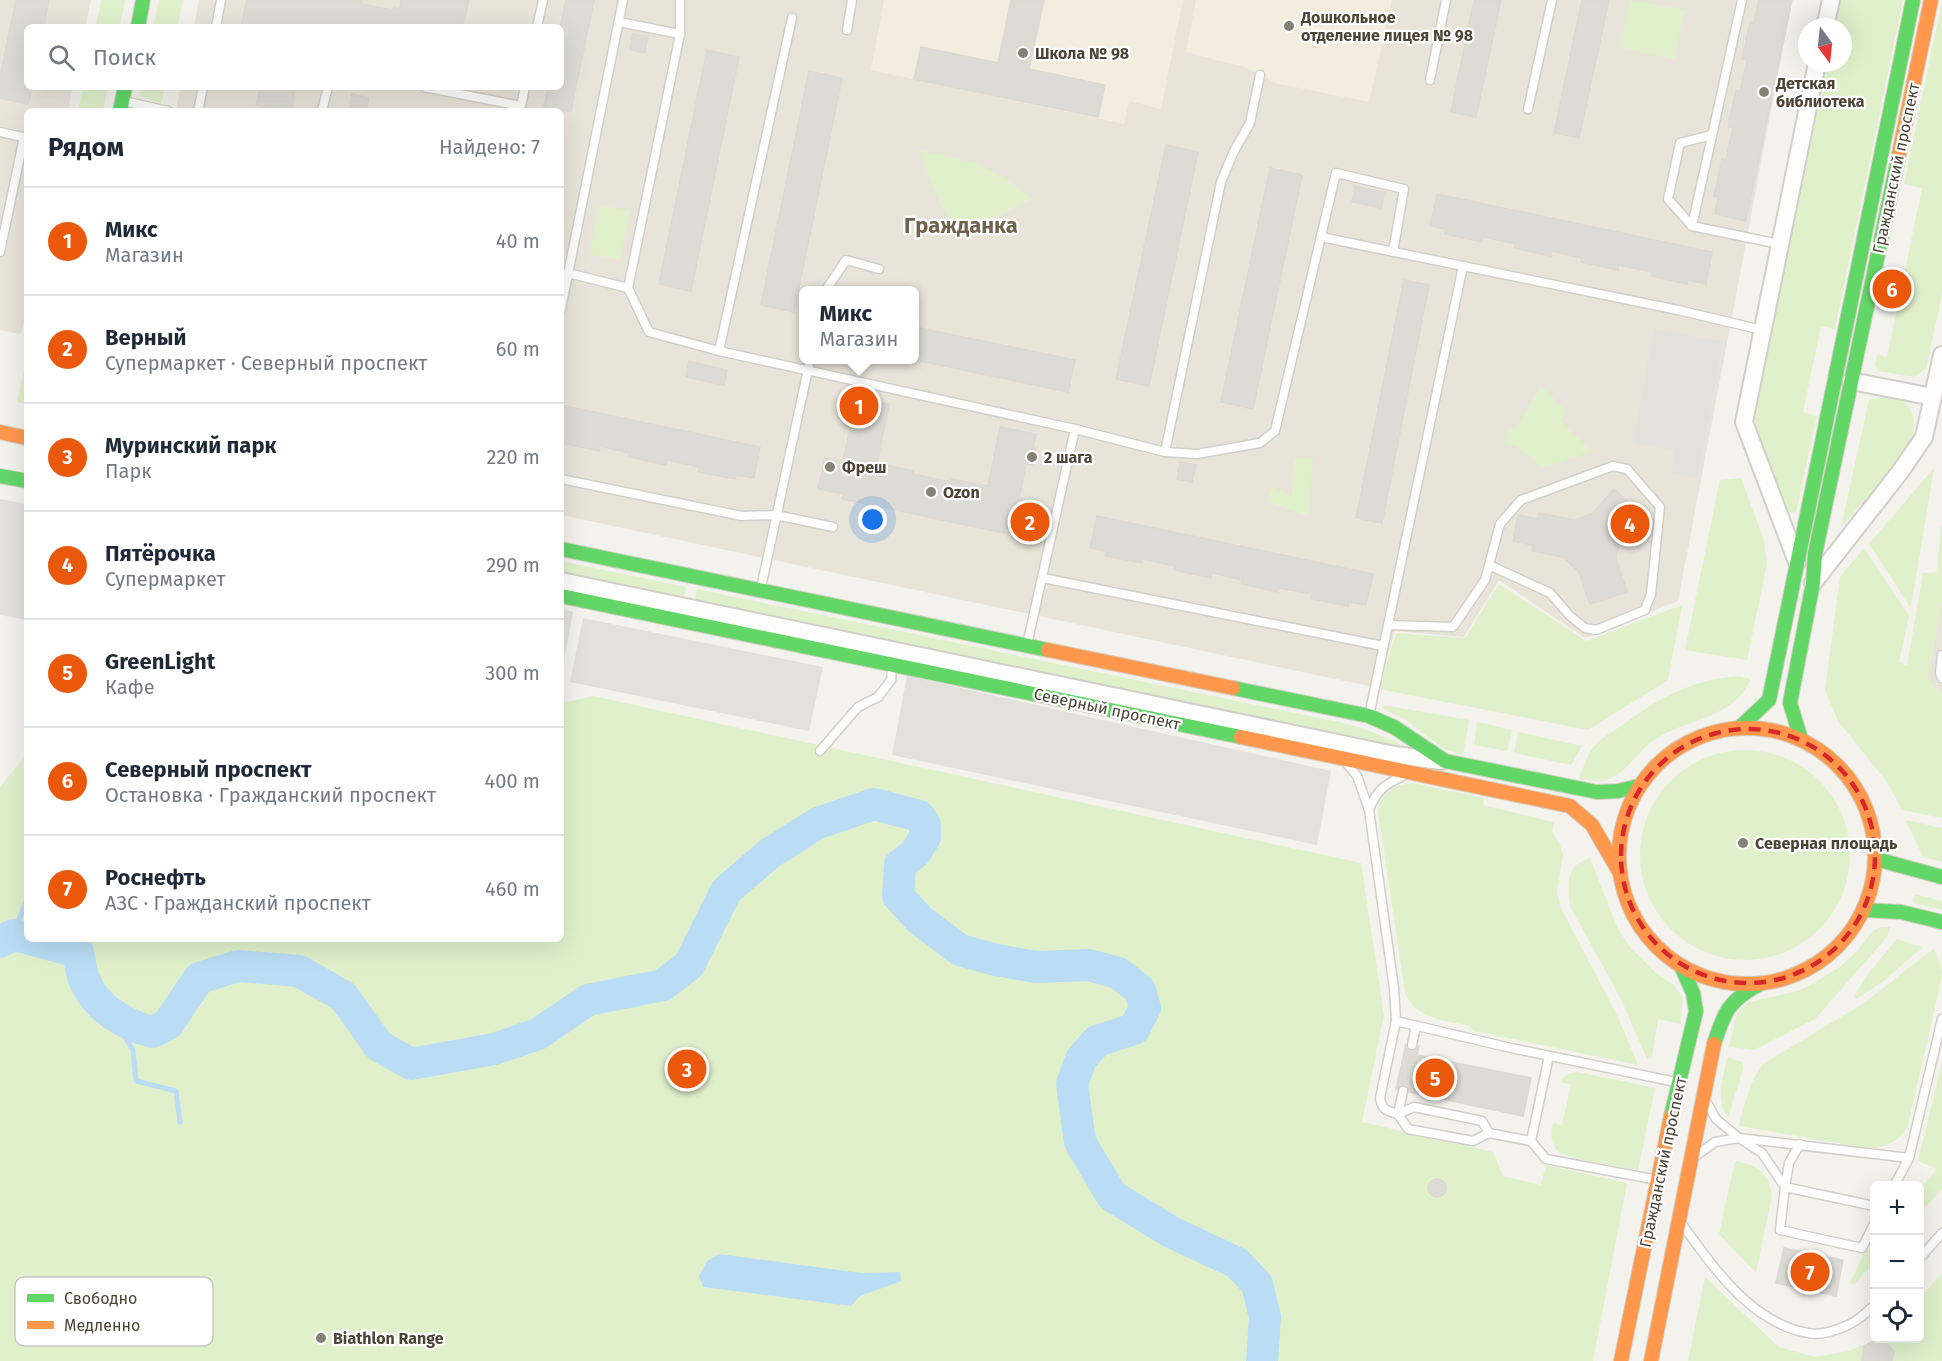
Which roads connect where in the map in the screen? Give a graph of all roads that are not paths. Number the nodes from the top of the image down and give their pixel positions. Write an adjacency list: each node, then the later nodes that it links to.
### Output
1 (143, 0): 16 (main road)
2 (221, 0): 17 (lane)
3 (543, 0): 18 (lane)
4 (623, 0): 15 (lane)
5 (680, 0): 20 (lane)
6 (852, 0): 19 (lane)
7 (1446, 0): 23 (lane)
8 (1552, 0): 32 (lane)
9 (1742, 0): 34 (lane)
10 (1830, 0): 14 (street)
11 (1913, 0): 65 (main road, Гражданский проспект)
12 (1931, 0): 53 (main road, Гражданский проспект)
13 (792, 18): 49 (lane)
14 (1827, 18)
15 (619, 22): 20 (lane); 44 (lane)
16 (139, 24)
17 (217, 24)
18 (538, 24)
19 (847, 30)
20 (680, 34): 46 (lane)
21 (1815, 72): 39 (street)
22 (1260, 75): 58 (lane)
23 (1430, 80)
24 (202, 90): 30 (lane)
25 (327, 90): 31 (lane)
26 (439, 90): 27 (lane)
27 (524, 90)
28 (123, 100): 29 (lane)
29 (156, 108)
30 (199, 108)
31 (323, 108)
32 (1528, 109)
33 (0, 132): 35 (lane)
34 (1712, 135): 37 (lane); 37 (lane)
35 (24, 138)
36 (24, 147): 40 (lane)
37 (1692, 226): 39 (lane)
38 (1321, 237): 41 (lane); 41 (lane); 58 (lane)
39 (1779, 244): 48 (street)
40 (0, 252)
41 (1393, 252): 42 (lane)
42 (1463, 266): 48 (lane); 72 (lane)
43 (879, 269): 45 (lane)
44 (568, 273): 46 (lane); 47 (lane)
45 (829, 286)
46 (628, 288): 49 (lane)
47 (564, 294)
48 (1762, 330): 65 (street)
49 (719, 351): 52 (lane)
50 (1941, 361): 54 (street)
51 (809, 364): 52 (lane)
52 (808, 370): 55 (lane); 62 (lane)
53 (1851, 381): 54 (street); 69 (main road, Гражданский проспект)
54 (1933, 397): 69 (street, Гражданский проспект)
55 (1075, 429): 58 (lane); 67 (lane)
56 (0, 432): 57 (main road)
57 (24, 437)
58 (1165, 452)
59 (0, 476): 60 (main road)
60 (24, 480)
61 (564, 480): 62 (lane)
62 (776, 515): 63 (lane); 70 (lane)
63 (833, 527)
64 (564, 550): 70 (main road, Северный проспект)
65 (1797, 562): 79 (main road, Гражданский проспект)
66 (1489, 565): 66 (lane); 72 (lane)
67 (1042, 578): 73 (lane); 74 (lane)
68 (564, 582): 83 (street, Северный проспект)
69 (1813, 583): 80 (main road, Гражданский проспект)
70 (760, 590): 73 (main road, Северный проспект)
71 (564, 597): 76 (main road, Северный проспект)
72 (1388, 625): 74 (lane)
73 (1027, 645): 78 (main road, Северный проспект)
74 (1383, 646): 78 (lane)
75 (1942, 655): 77 (lane)
76 (893, 664): 81 (lane); 82 (main road, Северный проспект)
77 (1942, 678)
78 (1369, 716): 83 (main road, Северный проспект)
79 (1739, 728): 80 (main road); 85 (main road)
80 (1801, 740): 87 (main road)
81 (820, 751)
82 (1343, 759): 84 (main road, Северный проспект); 86 (lane)
83 (1445, 761): 85 (main road, Северный проспект)
84 (1412, 772): 86 (lane); 88 (main road, Северный проспект)
85 (1639, 786): 88 (main road)
86 (1369, 810): 97 (lane)
87 (1876, 859): 89 (main road); 90 (main road)
88 (1620, 873): 94 (main road)
89 (1942, 877)
90 (1864, 910): 91 (main road); 95 (main road)
91 (1928, 919): 92 (main road); 93 (lane)
92 (1942, 922)
93 (1942, 933)
94 (1681, 966): 95 (main road); 101 (main road, Гражданский проспект)
95 (1761, 984): 103 (main road, Гражданский проспект)
96 (1942, 1019): 110 (lane)
97 (1396, 1021): 98 (lane); 104 (lane)
98 (1416, 1026): 99 (lane); 100 (lane)
99 (1412, 1045)
100 (1549, 1056): 101 (lane); 107 (lane)
101 (1678, 1083): 111 (main road, Гражданский проспект)
102 (1403, 1091): 104 (lane)
103 (1704, 1097): 106 (lane); 109 (main road, Гражданский проспект)
104 (1398, 1114): 105 (lane); 105 (lane)
105 (1489, 1133): 107 (lane)
106 (1739, 1138): 108 (lane); 109 (lane); 113 (lane)
107 (1531, 1141): 111 (lane)
108 (1800, 1144): 110 (lane); 113 (lane)
109 (1692, 1158): 115 (main road, Гражданский проспект)
110 (1909, 1158): 112 (lane)
111 (1659, 1180): 120 (main road, Гражданский проспект)
112 (1896, 1181)
113 (1785, 1188): 114 (lane); 116 (lane)
114 (1870, 1205)
115 (1679, 1220): 119 (lane); 121 (main road, Гражданский проспект)
116 (1870, 1233)
117 (1942, 1233): 118 (lane)
118 (1924, 1253)
119 (1870, 1310)
120 (1621, 1361)
121 (1651, 1361)

